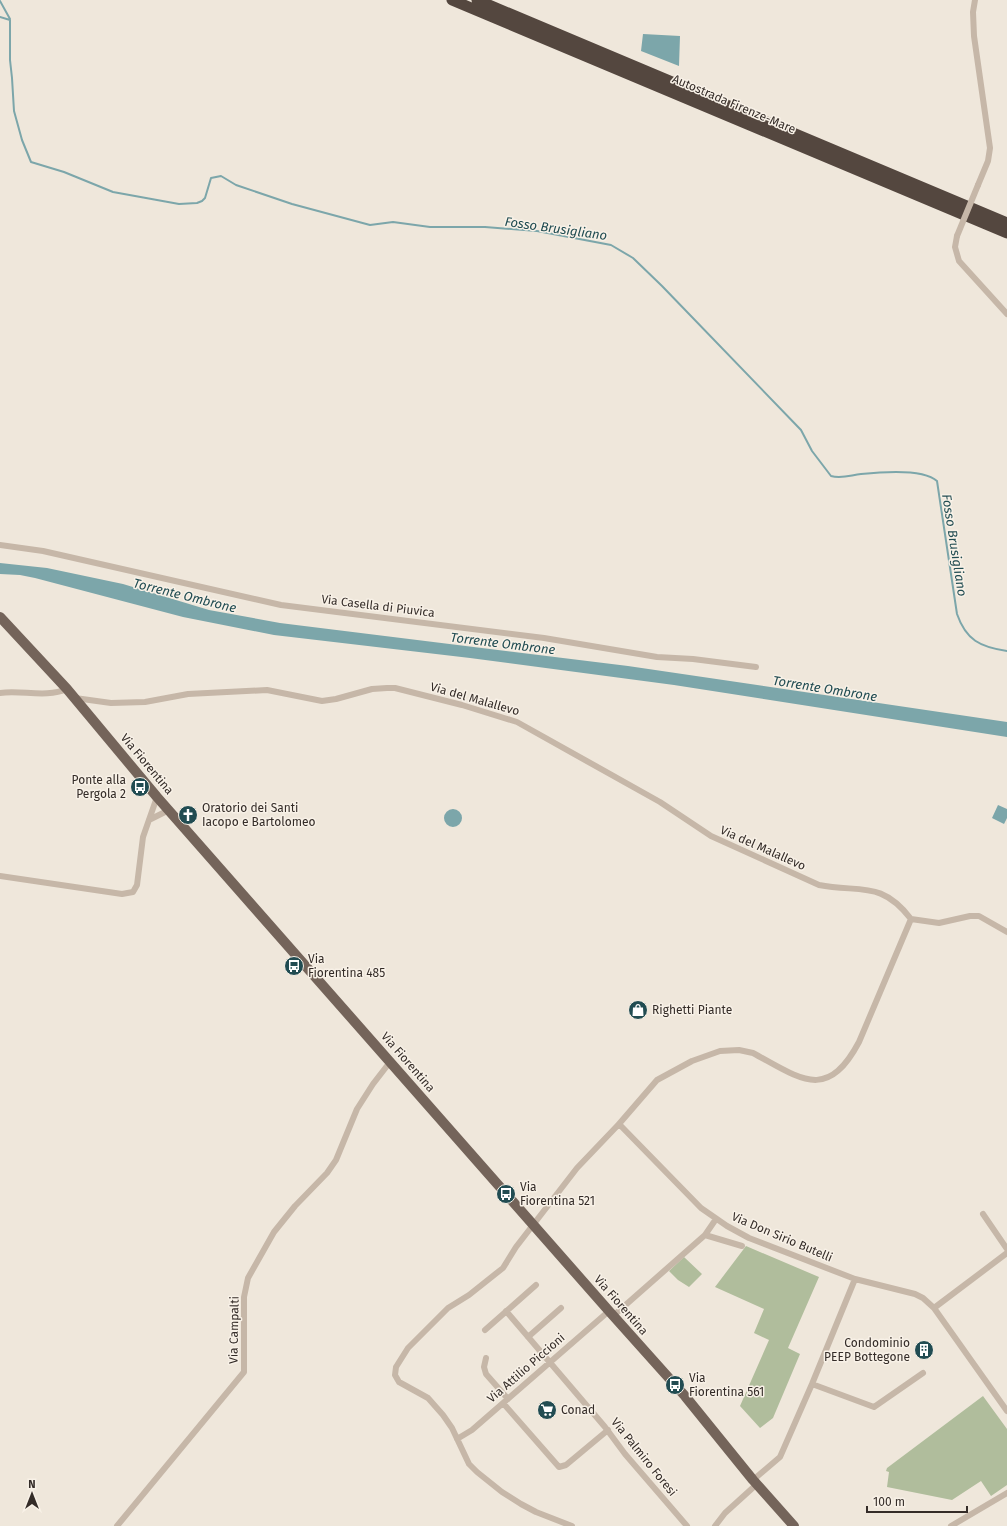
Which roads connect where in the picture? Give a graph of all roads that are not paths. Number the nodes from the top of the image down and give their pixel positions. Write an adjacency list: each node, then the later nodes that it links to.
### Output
1 (452, 0): 5 (highway, Autostrada Firenze-Mare)
2 (477, 0): 4 (highway, Autostrada Firenze-Mare)
3 (975, 0): 6 (street, bridge)
4 (1007, 223)
5 (1007, 233)
6 (1007, 314)
7 (0, 545): 9 (street, Via Casella di Piuvica)
8 (0, 617): 10 (main road, Via Fiorentina)
9 (756, 667)
10 (67, 689): 11 (street); 12 (main road, Via Fiorentina)
11 (0, 693)
12 (75, 698): 13 (main road, Via Fiorentina); 17 (street, Via del Malallevo)
13 (157, 797): 14 (main road, Via Fiorentina); 15 (street)
14 (169, 810): 15 (street); 19 (main road, Via Fiorentina)
15 (149, 820): 16 (street)
16 (0, 876)
17 (911, 918): 18 (street); 20 (street)
18 (1007, 932)
19 (390, 1062): 23 (main road, Via Fiorentina); 46 (street, Via Campalti)
20 (619, 1124): 22 (street, Via Don Sirio Butelli); 23 (street)
21 (983, 1214): 26 (street)
22 (716, 1219): 24 (street, Via Attilio Piccioni); 28 (street, Via Don Sirio Butelli)
23 (534, 1225): 33 (main road, Via Fiorentina); 43 (street)
24 (705, 1236): 25 (street); 33 (street, Via Attilio Piccioni)
25 (742, 1246)
26 (1007, 1249)
27 (1007, 1253): 31 (street)
28 (855, 1279): 31 (street, Via Don Sirio Butelli); 39 (street)
29 (536, 1285): 32 (street)
30 (561, 1308): 35 (street)
31 (934, 1308): 41 (street, Via Don Sirio Butelli)
32 (506, 1311): 34 (street); 35 (street, Via Palmiro Foresi)
33 (611, 1314): 37 (street, Via Attilio Piccioni); 44 (main road, Via Fiorentina)
34 (484, 1330)
35 (528, 1337): 37 (street, Via Palmiro Foresi)
36 (486, 1358): 40 (street)
37 (550, 1362): 40 (street, Via Attilio Piccioni); 42 (street, Via Palmiro Foresi)
38 (922, 1373): 39 (street)
39 (812, 1384): 44 (street)
40 (505, 1401): 42 (street); 43 (street, Via Attilio Piccioni)
41 (1007, 1410)
42 (608, 1430): 48 (street, Via Palmiro Foresi)
43 (457, 1440): 47 (street)
44 (755, 1482): 49 (street); 50 (main road, Via Fiorentina)
45 (1007, 1493): 51 (street)
46 (117, 1526)
47 (572, 1526)
48 (687, 1526)
49 (715, 1526)
50 (794, 1526)
51 (951, 1526)

